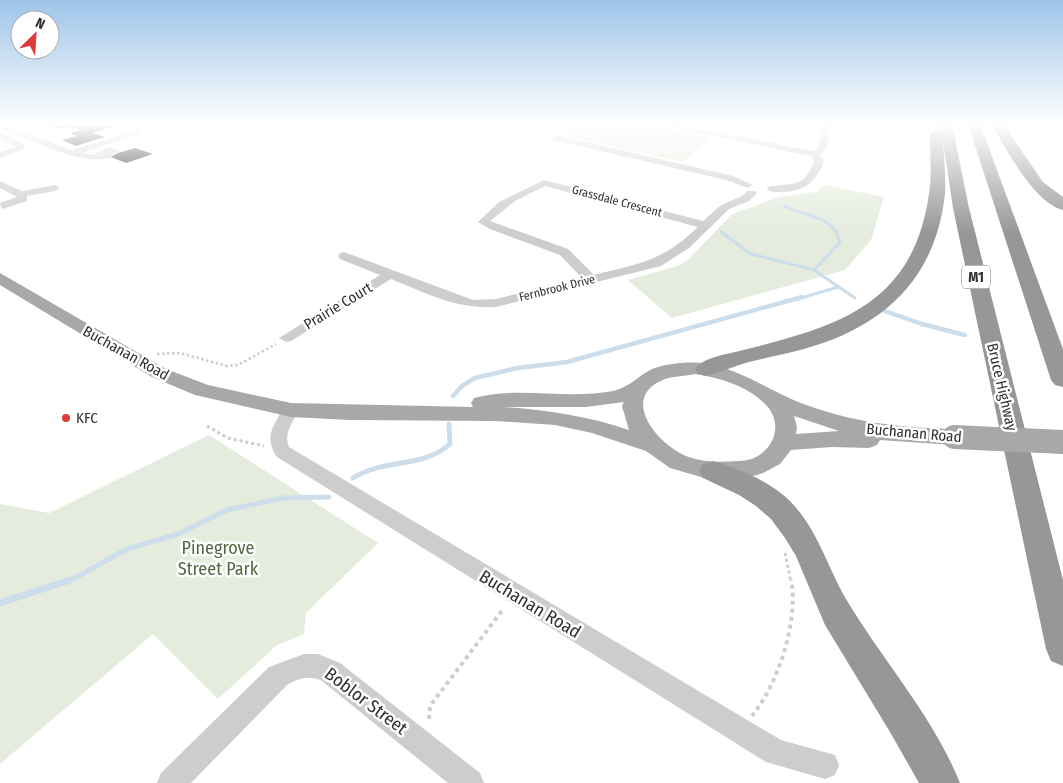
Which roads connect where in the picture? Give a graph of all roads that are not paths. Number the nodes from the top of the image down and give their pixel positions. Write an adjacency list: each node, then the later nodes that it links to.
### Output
1 (653, 161): 9 (street)
2 (818, 161): 10 (street)
3 (936, 161): 20 (highway)
4 (953, 161): 32 (highway, Bruce Highway / M1)
5 (987, 161): 21 (highway)
6 (1022, 161): 12 (highway)
7 (0, 184): 11 (street)
8 (55, 188): 11 (street)
9 (750, 189): 10 (street); 14 (street, Fernbrook Drive)
10 (772, 189)
11 (21, 194): 13 (street)
12 (1063, 205)
13 (2, 206)
14 (705, 225): 18 (street, Fernbrook Drive); 18 (street, Grassdale Crescent)
15 (344, 256): 16 (street, Fernbrook Drive)
16 (390, 274): 18 (street, Fernbrook Drive); 19 (street, Prairie Court)
17 (0, 278): 24 (main road, Buchanan Road)
18 (591, 280)
19 (286, 338)
20 (706, 369): 22 (main road); 23 (main road)
21 (1063, 380)
22 (638, 390): 25 (main road, Buchanan Road); 29 (main road)
23 (770, 398): 26 (main road, Buchanan Road); 28 (main road)
24 (291, 410): 25 (main road, Buchanan Road); 33 (street, Buchanan Road)
25 (350, 413): 29 (main road, Buchanan Road)
26 (955, 440): 27 (main road, Buchanan Road, bridge); 28 (main road, Buchanan Road); 30 (main road, Buchanan Road)
27 (1063, 442)
28 (784, 443): 31 (main road)
29 (652, 446): 31 (main road)
30 (1063, 449)
31 (713, 471): 36 (highway)
32 (1063, 649)
33 (825, 765)
34 (172, 783): 35 (street, Boblor Street)
35 (470, 783)
36 (940, 783)

